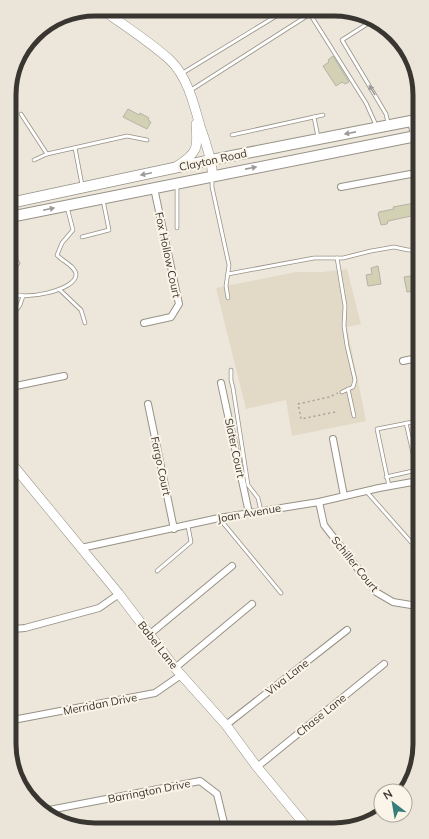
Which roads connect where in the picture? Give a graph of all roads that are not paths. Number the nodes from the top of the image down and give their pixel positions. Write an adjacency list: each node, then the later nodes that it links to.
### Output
1 (111, 16): 6 (street)
2 (276, 16): 6 (lane)
3 (307, 16): 7 (lane)
4 (311, 16): 14 (lane)
5 (369, 24): 13 (lane, one-way to 5)
6 (180, 75): 7 (street)
7 (190, 91): 8 (street)
8 (195, 109): 22 (street); 23 (street)
9 (20, 114): 20 (lane)
10 (323, 115): 11 (lane)
11 (314, 117): 15 (lane); 16 (lane)
12 (413, 120): 13 (main road, Clayton Road)
13 (388, 125): 14 (main road, Clayton Road)
14 (377, 127): 16 (main road, Clayton Road, one-way to 16)
15 (232, 134)
16 (318, 139): 22 (main road, Clayton Road)
17 (413, 139): 25 (main road, Clayton Road, one-way to 17)
18 (147, 140): 19 (lane)
19 (75, 148): 20 (lane); 28 (lane)
20 (47, 154): 21 (lane)
21 (34, 160)
22 (211, 160): 23 (main road, Clayton Road); 25 (street)
23 (173, 168): 28 (main road, Clayton Road, one-way to 28)
24 (413, 174): 27 (street)
25 (213, 176): 26 (main road, Clayton Road); 38 (lane)
26 (177, 183): 29 (main road, Clayton Road); 34 (lane)
27 (341, 187)
28 (82, 188): 31 (main road, Clayton Road)
29 (154, 188): 30 (main road, Clayton Road); 45 (street, Fox Hollow Court)
30 (103, 198): 32 (main road, Clayton Road); 35 (lane)
31 (16, 202)
32 (67, 205): 33 (main road, Clayton Road, one-way to 32); 39 (lane)
33 (16, 216)
34 (177, 228)
35 (82, 237)
36 (413, 250): 37 (lane)
37 (338, 258): 38 (lane); 52 (lane)
38 (228, 274): 42 (lane)
39 (60, 290): 41 (lane); 44 (lane)
40 (16, 295): 41 (lane)
41 (23, 296): 43 (lane)
42 (228, 298)
43 (16, 311)
44 (85, 323)
45 (144, 323)
46 (413, 359): 47 (street)
47 (403, 361)
48 (231, 370): 68 (lane)
49 (64, 376): 51 (street)
50 (221, 383): 69 (street, Slater Court)
51 (16, 386)
52 (348, 389): 53 (lane); 55 (lane)
53 (342, 392)
54 (148, 404): 72 (street, Fargo Court)
55 (354, 416)
56 (413, 422): 57 (lane)
57 (406, 423): 59 (lane); 62 (lane)
58 (333, 439): 66 (street)
59 (413, 453)
60 (16, 469): 74 (street, Babel Lane)
61 (413, 471): 62 (lane)
62 (386, 477): 64 (lane)
63 (413, 482): 64 (street, Joan Avenue)
64 (389, 486): 65 (street, Joan Avenue)
65 (366, 491): 66 (street, Joan Avenue); 73 (lane)
66 (344, 496): 67 (street, Joan Avenue)
67 (319, 502): 68 (street, Joan Avenue); 80 (street, Schiller Court)
68 (261, 511): 69 (street, Joan Avenue)
69 (249, 513): 70 (street, Joan Avenue)
70 (219, 518): 71 (street, Joan Avenue); 77 (lane)
71 (188, 526): 72 (street, Joan Avenue); 76 (lane)
72 (174, 529): 74 (street, Joan Avenue)
73 (411, 542)
74 (81, 548): 78 (street, Babel Lane)
75 (232, 566): 83 (street)
76 (157, 571)
77 (281, 593)
78 (120, 594): 81 (street); 83 (street, Babel Lane)
79 (252, 604): 85 (street)
80 (411, 605)
81 (16, 629)
82 (347, 630): 88 (street, Viva Lane)
83 (150, 634): 85 (street, Babel Lane)
84 (384, 664): 89 (street, Chase Lane)
85 (175, 668): 86 (street, Babel Lane)
86 (181, 675): 87 (street, Merridan Drive); 88 (street, Babel Lane)
87 (16, 719)
88 (226, 725): 89 (street, Babel Lane)
89 (257, 767): 92 (street, Babel Lane)
90 (52, 810): 91 (street, Barrington Drive)
91 (224, 823)
92 (304, 823)

